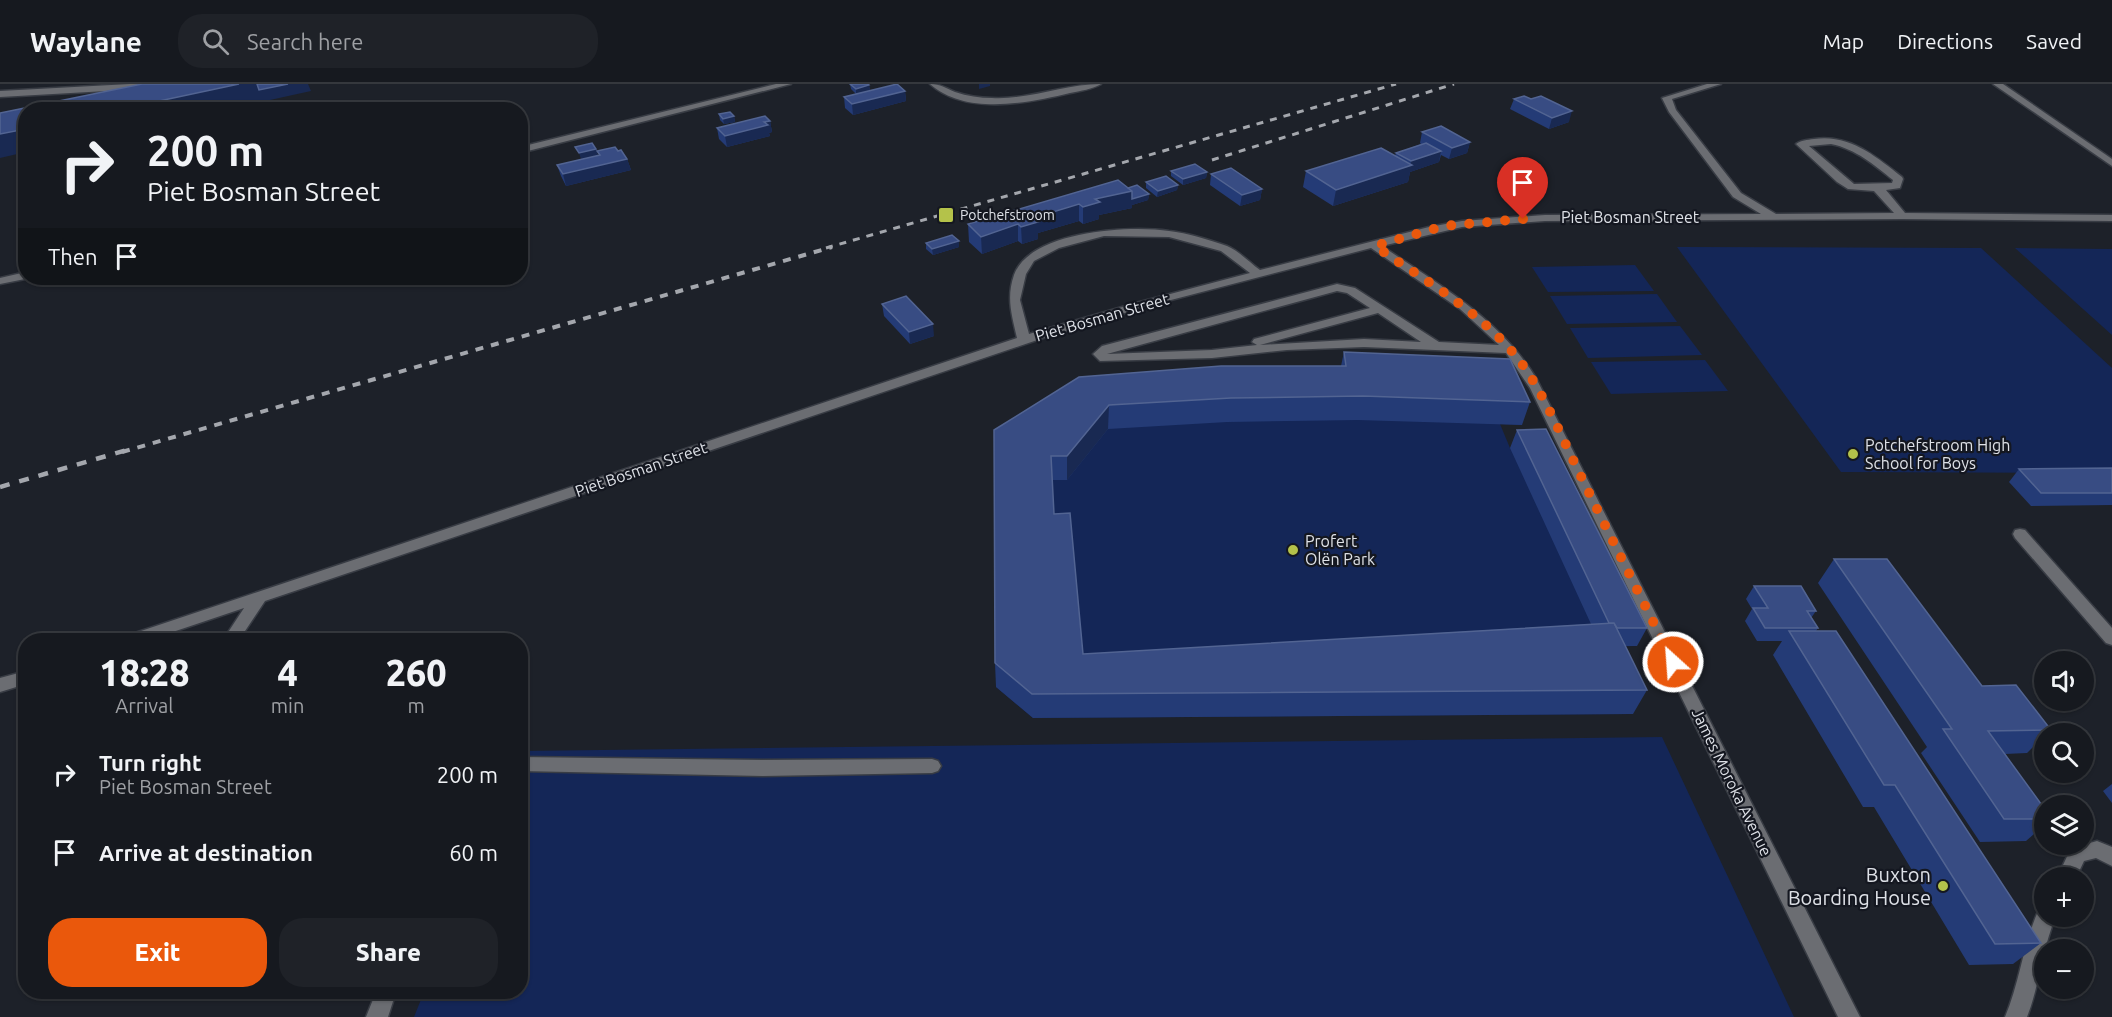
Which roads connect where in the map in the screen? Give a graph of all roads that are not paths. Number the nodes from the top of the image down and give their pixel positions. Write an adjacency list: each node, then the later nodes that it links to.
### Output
1 (177, 84): 7 (street)
2 (787, 84): 8 (street)
3 (934, 84): 4 (street)
4 (1097, 84)
5 (1718, 84): 11 (street)
6 (1996, 84): 9 (street)
7 (0, 94)
8 (528, 148)
9 (2112, 163)
10 (1877, 188): 10 (street); 12 (street)
11 (1773, 216): 12 (street, Piet Bosman Street); 14 (street, Piet Bosman Street)
12 (1902, 216): 13 (street, Piet Bosman Street)
13 (2112, 218)
14 (1375, 246): 15 (street, Piet Bosman Street); 21 (street, James Moroka Avenue)
15 (1258, 274): 19 (street, Piet Bosman Street); 19 (street)
16 (18, 277): 17 (street)
17 (0, 281)
18 (1380, 309): 20 (street); 22 (street); 22 (street)
19 (1024, 340): 24 (street, Piet Bosman Street)
20 (1436, 346): 21 (street); 22 (street)
21 (1510, 349): 37 (street, James Moroka Avenue)
22 (1212, 354)
23 (2020, 534): 27 (street)
24 (259, 598): 25 (street, Piet Bosman Street); 26 (street)
25 (153, 633)
26 (236, 633)
27 (2112, 639)
28 (18, 679): 29 (street)
29 (0, 685)
30 (528, 764): 31 (street)
31 (932, 766)
32 (2112, 857): 33 (street)
33 (2072, 867)
34 (2040, 927): 38 (street)
35 (383, 999): 36 (street)
36 (377, 1017)
37 (1849, 1017)
38 (2016, 1017)

